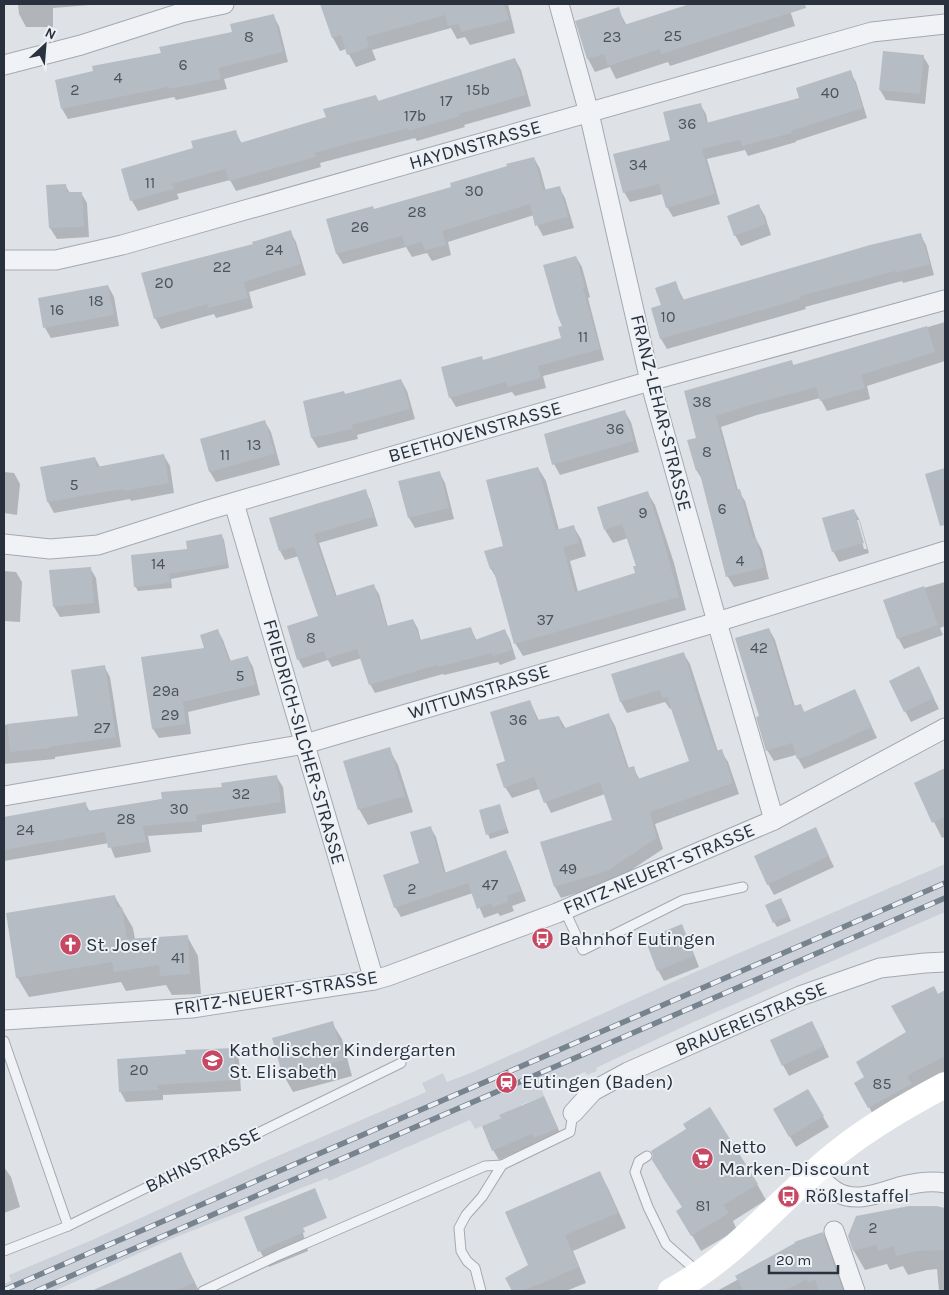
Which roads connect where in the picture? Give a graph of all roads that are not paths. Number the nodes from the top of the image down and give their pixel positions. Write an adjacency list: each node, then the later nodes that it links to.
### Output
1 (224, 4): 4 (street)
2 (559, 4): 5 (street, FRANZ-LEHAR-STRASSE)
3 (945, 24): 5 (street, HAYDNSTRASSE)
4 (4, 65)
5 (589, 113): 6 (street, HAYDNSTRASSE); 8 (street, FRANZ-LEHAR-STRASSE)
6 (4, 260)
7 (945, 300): 8 (street, BEETHOVENSTRASSE)
8 (650, 381): 9 (street, BEETHOVENSTRASSE); 12 (street, FRANZ-LEHAR-STRASSE)
9 (234, 503): 10 (street, BEETHOVENSTRASSE); 14 (street, FRIEDRICH-SILCHER-STRASSE)
10 (4, 544)
11 (945, 552): 12 (street, WITTUMSTRASSE)
12 (716, 622): 14 (street, WITTUMSTRASSE); 16 (street, FRANZ-LEHAR-STRASSE)
13 (945, 728): 16 (street, FRITZ-NEUERT-STRASSE)
14 (305, 744): 15 (street, WITTUMSTRASSE); 20 (street, FRIEDRICH-SILCHER-STRASSE)
15 (4, 796)
16 (774, 820): 18 (street, FRITZ-NEUERT-STRASSE)
17 (743, 887): 18 (lane)
18 (564, 910): 20 (street, FRITZ-NEUERT-STRASSE)
19 (945, 962): 25 (street, BRAUEREISTRASSE)
20 (374, 980): 21 (street, FRITZ-NEUERT-STRASSE)
21 (4, 1020)
22 (4, 1041): 30 (lane)
23 (401, 1063): 30 (lane, BAHNSTRASSE)
24 (945, 1085): 28 (street)
25 (573, 1113): 27 (lane)
26 (646, 1156): 33 (lane)
27 (502, 1165): 34 (lane); 35 (lane)
28 (814, 1173): 29 (street); 33 (street)
29 (945, 1183)
30 (68, 1226): 32 (lane, BAHNSTRASSE)
31 (834, 1231): 37 (street)
32 (4, 1251)
33 (701, 1274): 36 (street)
34 (203, 1291)
35 (481, 1291)
36 (671, 1291)
37 (855, 1291)

